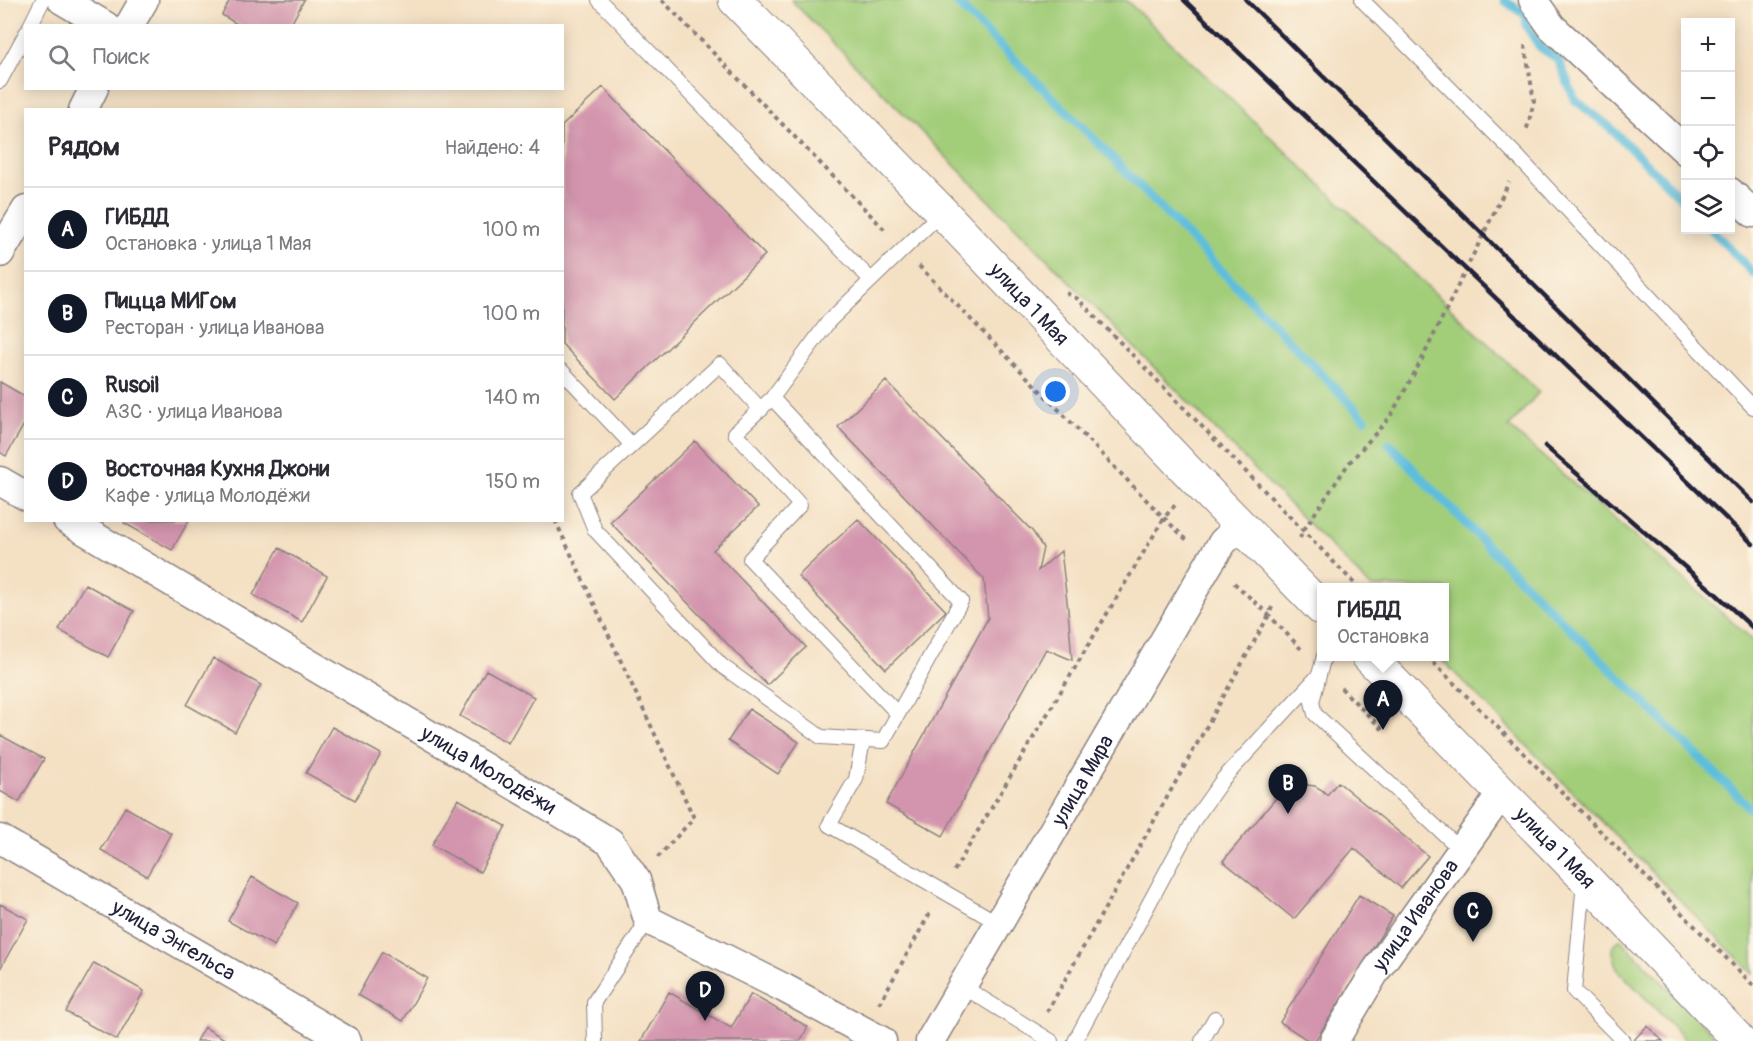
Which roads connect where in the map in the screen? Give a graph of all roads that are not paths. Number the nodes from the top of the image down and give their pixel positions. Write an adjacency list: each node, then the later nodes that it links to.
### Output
1 (43, 0): 8 (lane)
2 (62, 0): 9 (street)
3 (144, 0): 10 (street)
4 (599, 0): 21 (lane)
5 (735, 0): 18 (main road, улица 1 Мая)
6 (1362, 0): 24 (lane)
7 (1533, 0): 15 (street)
8 (31, 24)
9 (103, 24)
10 (130, 24)
11 (24, 37): 12 (lane)
12 (0, 81)
13 (93, 90): 14 (street)
14 (83, 108)
15 (1681, 146)
16 (1735, 196): 19 (street)
17 (24, 213): 20 (street)
18 (942, 213): 21 (lane); 30 (main road, улица 1 Мая)
19 (1753, 213)
20 (0, 253)
21 (872, 280): 23 (lane)
22 (564, 373): 26 (lane)
23 (772, 398): 25 (lane); 35 (lane)
24 (1753, 407)
25 (761, 410): 26 (lane); 35 (lane)
26 (632, 445): 36 (lane)
27 (0, 481): 28 (street)
28 (24, 495)
29 (70, 522): 41 (street, улица Молодёжи)
30 (1240, 525): 31 (main road, улица 1 Мая); 42 (street, улица Мира)
31 (1317, 604)
32 (1323, 661): 34 (lane)
33 (1372, 661): 37 (main road, улица 1 Мая)
34 (1319, 675): 39 (lane); 50 (lane)
35 (898, 714): 36 (lane)
36 (863, 740): 42 (lane)
37 (1502, 793): 39 (street, улица Иванова); 40 (main road, улица 1 Мая)
38 (0, 839): 46 (street, улица Энгельса)
39 (1461, 850): 52 (street, улица Иванова)
40 (1584, 876): 53 (lane); 54 (main road, улица 1 Мая)
41 (648, 920): 45 (street); 47 (lane)
42 (998, 923): 43 (street, улица Мира)
43 (962, 986): 48 (street, улица Мира); 49 (lane)
44 (1215, 1018): 51 (lane)
45 (873, 1036)
46 (347, 1041)
47 (595, 1041)
48 (930, 1041)
49 (1052, 1041)
50 (1075, 1041)
51 (1202, 1041)
52 (1335, 1041)
53 (1623, 1041)
54 (1740, 1041)

